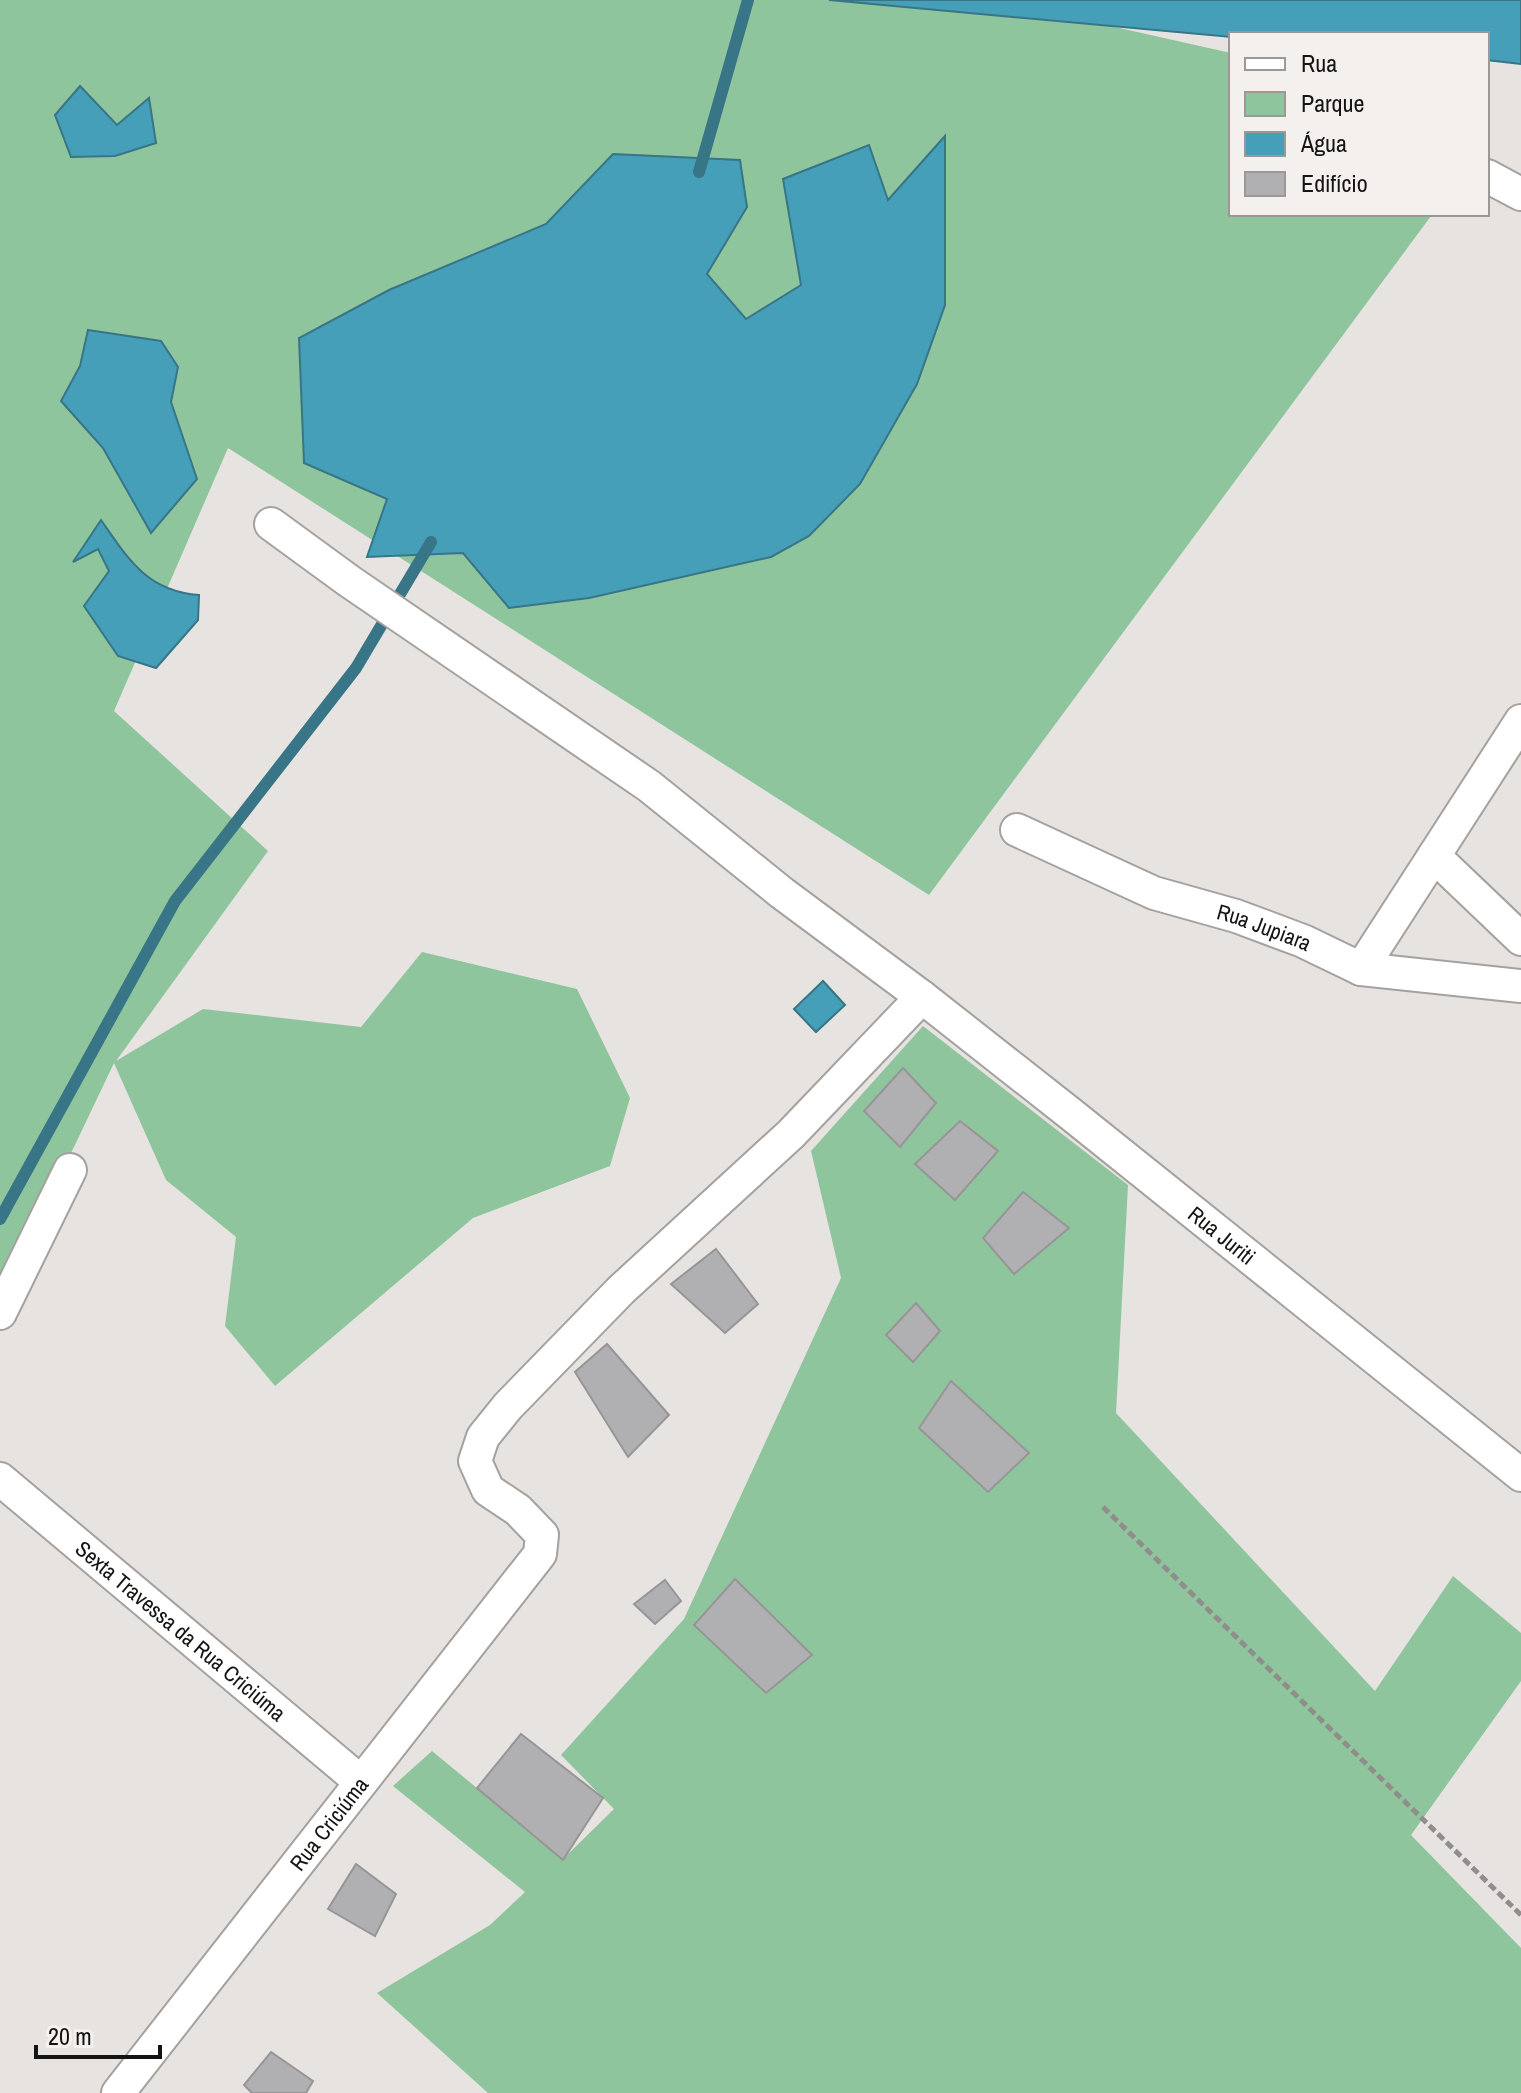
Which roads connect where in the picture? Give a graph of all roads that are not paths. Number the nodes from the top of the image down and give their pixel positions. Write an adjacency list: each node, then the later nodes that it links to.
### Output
1 (1489, 177): 2 (street)
2 (1521, 194)
3 (271, 524): 10 (street, Rua Juriti)
4 (1521, 721): 6 (street)
5 (1017, 830): 8 (street, Rua Jupiara)
6 (1434, 856): 7 (street); 8 (street)
7 (1521, 939)
8 (1361, 969): 9 (street, Rua Jupiara)
9 (1521, 986)
10 (922, 997): 13 (street, Rua Juriti); 15 (street, Rua Criciúma)
11 (70, 1170): 12 (street)
12 (0, 1313)
13 (1521, 1475)
14 (0, 1479): 15 (street, Sexta Travessa da Rua Criciúma)
15 (361, 1782): 16 (street, Rua Criciúma)
16 (118, 2093)

